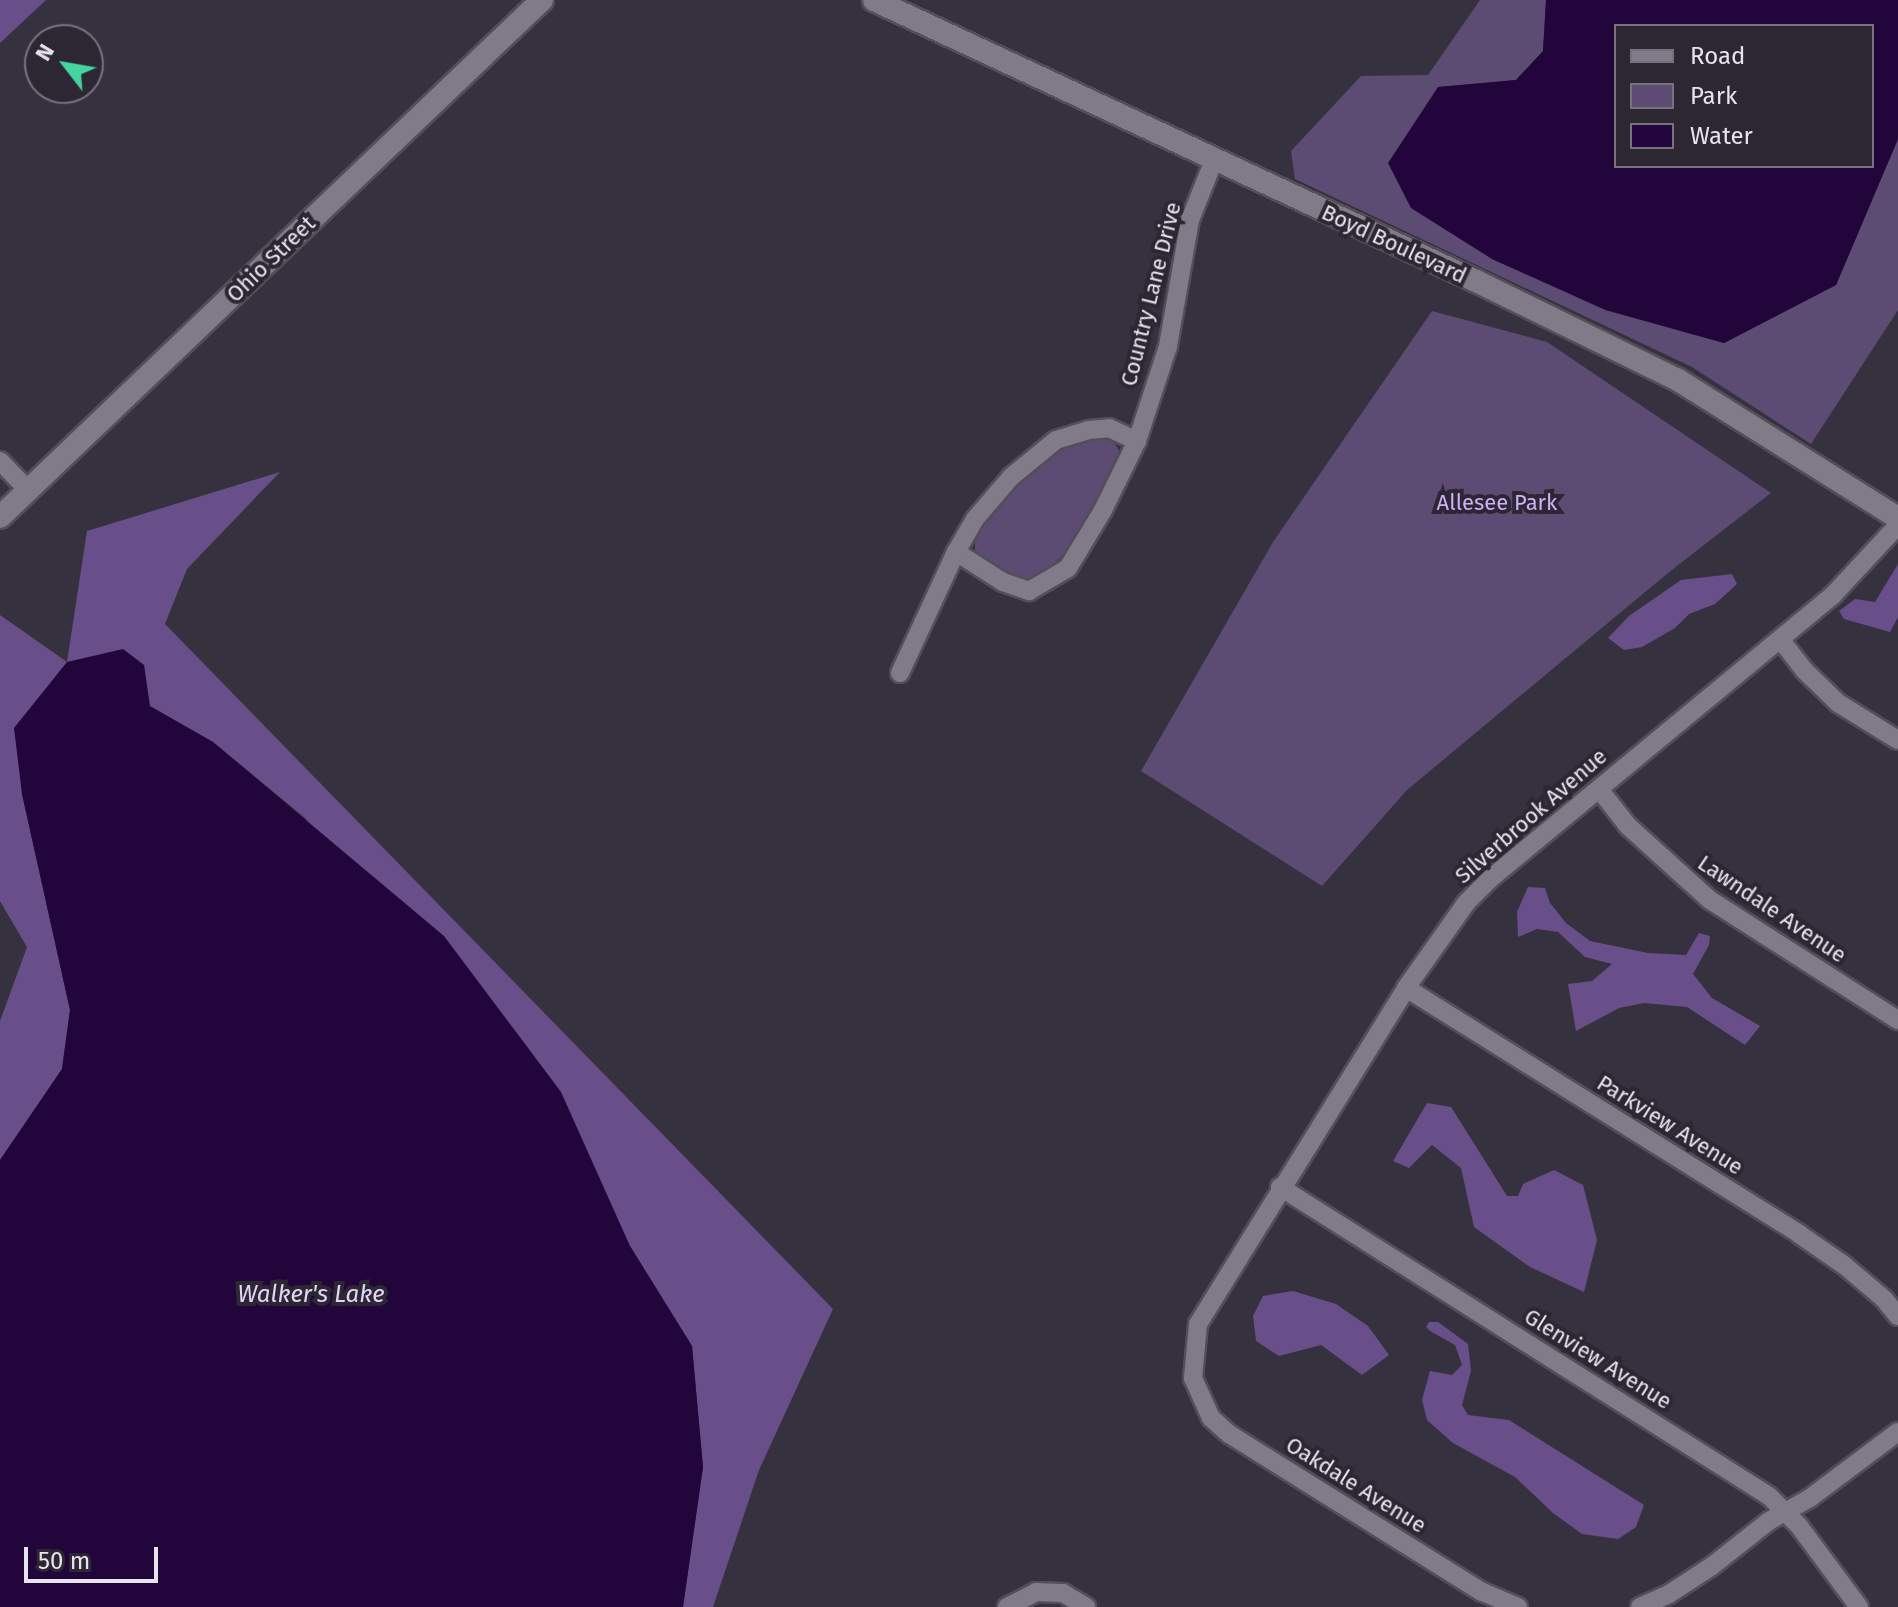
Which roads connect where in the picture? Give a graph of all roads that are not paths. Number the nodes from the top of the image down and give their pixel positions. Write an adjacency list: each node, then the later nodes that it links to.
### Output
1 (542, 0): 6 (street, Ohio Street)
2 (874, 0): 3 (street, Boyd Boulevard)
3 (1214, 160): 4 (street, Country Lane Drive); 8 (street, Boyd Boulevard)
4 (1137, 441): 10 (street); 10 (street, Country Lane Drive)
5 (0, 461): 6 (street)
6 (29, 491): 7 (street, Ohio Street)
7 (0, 517)
8 (1898, 518)
9 (1898, 525): 11 (street, Silverbrook Avenue)
10 (956, 552): 12 (street)
11 (1780, 639): 13 (street); 14 (street, Silverbrook Avenue)
12 (900, 673)
13 (1898, 740)
14 (1599, 789): 15 (street, Silverbrook Avenue); 16 (street, Lawndale Avenue)
15 (1406, 988): 17 (street, Silverbrook Avenue); 18 (street, Parkview Avenue)
16 (1898, 1020)
17 (1280, 1187): 19 (street, Silverbrook Avenue); 21 (street, Glenview Avenue)
18 (1898, 1316)
19 (1193, 1378): 24 (street, Oakdale Avenue)
20 (1898, 1432): 21 (street)
21 (1785, 1512): 25 (street); 26 (street, Glenview Avenue)
22 (1007, 1607): 23 (street)
23 (1086, 1607)
24 (1518, 1607)
25 (1640, 1607)
26 (1859, 1607)

